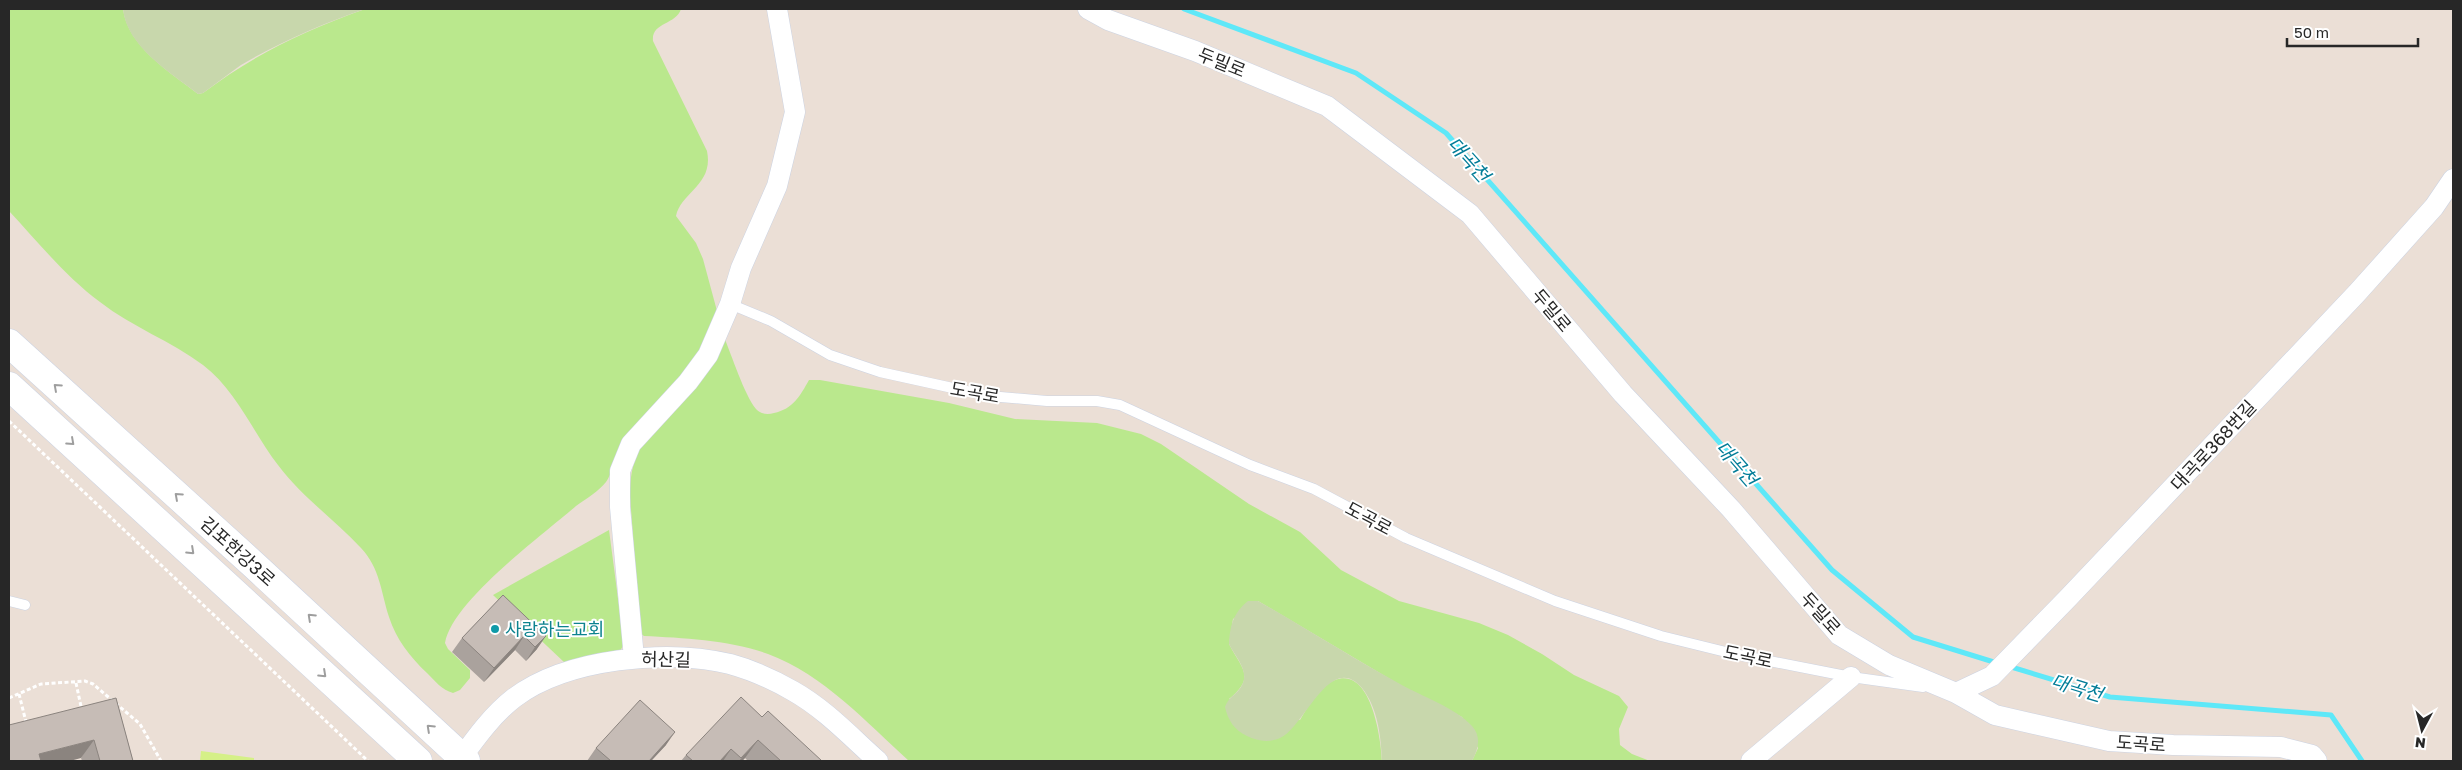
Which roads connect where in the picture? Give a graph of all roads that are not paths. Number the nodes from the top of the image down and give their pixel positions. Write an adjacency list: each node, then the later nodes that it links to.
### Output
1 (777, 9): 4 (street)
2 (1088, 9): 11 (street, 두밀로)
3 (2453, 180): 11 (street, 대곡로368번길)
4 (730, 304): 9 (street); 10 (lane, 도곡로)
5 (9, 343): 12 (street, 김포한강3로, one-way to 5)
6 (9, 386): 13 (street, 김포한강3로, one-way to 13)
7 (9, 601): 8 (lane)
8 (25, 605)
9 (634, 658): 12 (street, 허산길); 14 (street, 허산길)
10 (1851, 677): 11 (lane, 도곡로); 15 (street)
11 (1956, 692): 16 (street, 도곡로)
12 (462, 760)
13 (418, 761)
14 (878, 761)
15 (1750, 761)
16 (2317, 761)

